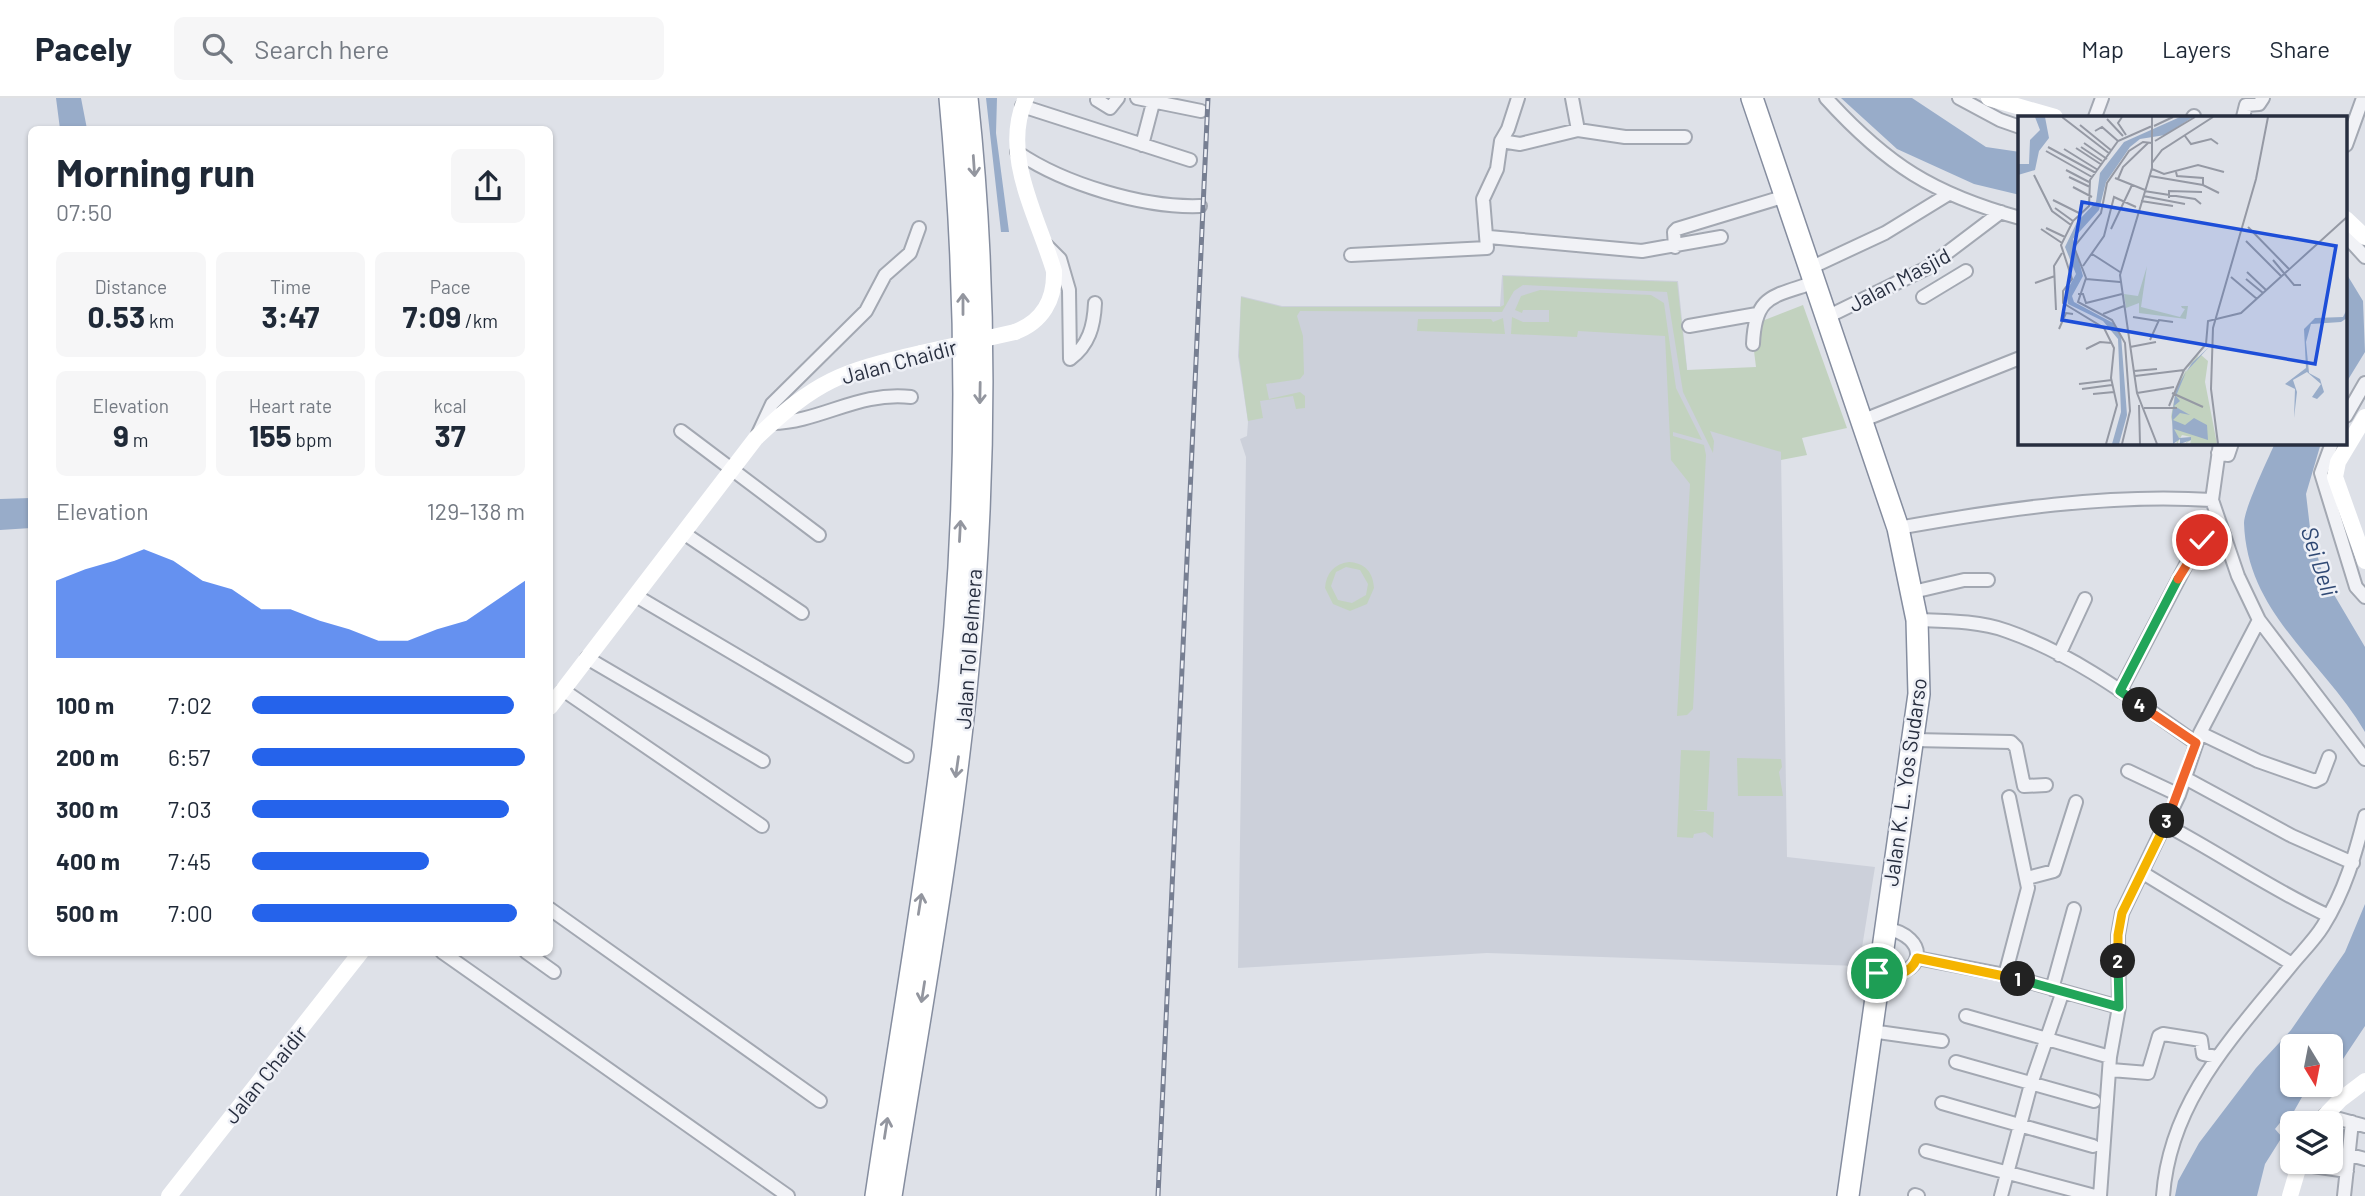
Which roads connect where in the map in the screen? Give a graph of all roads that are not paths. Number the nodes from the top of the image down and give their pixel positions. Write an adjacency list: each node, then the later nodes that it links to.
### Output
1 (950, 98): 143 (highway, Jalan Tol Belmera, one-way to 1)
2 (967, 98): 144 (highway, Jalan Tol Belmera, one-way to 144)
3 (1118, 98): 14 (street)
4 (1137, 98): 16 (street)
5 (1518, 98): 25 (street)
6 (1572, 98): 22 (street)
7 (1752, 98): 30 (highway, Jalan K. L. Yos Sudarso)
8 (1826, 98): 29 (street)
9 (1959, 98): 21 (street)
10 (1989, 98): 18 (street)
11 (2102, 98): 19 (street)
12 (2263, 98): 20 (street)
13 (2362, 98): 24 (street)
14 (1097, 100)
15 (1024, 102): 26 (street); 27 (street, Jalan Chaidir)
16 (1153, 103): 17 (street); 26 (street)
17 (1201, 111)
18 (2052, 116)
19 (2095, 116)
20 (2243, 116)
21 (2018, 126)
22 (1578, 130): 23 (street); 25 (street)
23 (1685, 137)
24 (2348, 139)
25 (1501, 141): 36 (street)
26 (1142, 145): 28 (street)
27 (1017, 152): 31 (street); 40 (street, Jalan Chaidir)
28 (1190, 160)
29 (1947, 195): 32 (street); 46 (street)
30 (1786, 197): 41 (street); 46 (highway, Jalan K. L. Yos Sudarso)
31 (1200, 206)
32 (2001, 212): 33 (street); 44 (street, Jalan Masjid)
33 (2018, 217)
34 (2348, 221): 38 (street)
35 (919, 228): 62 (street)
36 (1489, 237): 41 (street); 42 (street)
37 (1721, 237): 41 (street)
38 (2365, 237)
39 (2348, 238): 43 (street)
40 (1046, 245): 49 (street); 60 (street, Jalan Chaidir, bridge)
41 (1675, 247)
42 (1351, 255)
43 (2365, 257)
44 (1927, 268): 47 (street); 51 (street, Jalan Masjid)
45 (1966, 271): 47 (street)
46 (1812, 275): 50 (street); 51 (highway, Jalan K. L. Yos Sudarso)
47 (1942, 287): 48 (street)
48 (1923, 298)
49 (1095, 303)
50 (1757, 314): 52 (street); 53 (street)
51 (1827, 317): 59 (highway, Jalan K. L. Yos Sudarso)
52 (1689, 326)
53 (1752, 344)
54 (2018, 359): 59 (street)
55 (2365, 383): 57 (street)
56 (911, 397): 60 (street)
57 (2348, 413)
58 (2365, 416): 72 (street)
59 (1861, 421): 69 (highway, Jalan K. L. Yos Sudarso)
60 (772, 423): 62 (street, Jalan Chaidir)
61 (681, 431): 66 (street)
62 (757, 438): 66 (street, Jalan Chaidir)
63 (2232, 444): 65 (street)
64 (2332, 444): 76 (street)
65 (2219, 448): 67 (street)
66 (732, 471): 70 (street, Jalan Chaidir); 71 (street)
67 (2212, 500): 68 (street); 69 (street)
68 (2216, 518): 80 (street); 84 (street)
69 (1898, 528): 74 (highway, Jalan K. L. Yos Sudarso)
70 (685, 534): 75 (street, Jalan Chaidir); 78 (street)
71 (819, 535)
72 (2365, 561)
73 (1988, 580): 74 (street)
74 (1913, 593): 79 (highway, Jalan K. L. Yos Sudarso)
75 (636, 596): 82 (street, Jalan Chaidir); 88 (street)
76 (2365, 597)
77 (2085, 599): 81 (street)
78 (802, 613)
79 (1917, 620): 81 (street); 87 (highway, Jalan K. L. Yos Sudarso)
80 (2259, 620): 86 (street); 90 (street)
81 (2059, 655): 84 (street)
82 (587, 658): 83 (street, Jalan Chaidir); 91 (street)
83 (563, 690): 85 (street, Jalan Chaidir); 100 (street)
84 (2120, 691): 86 (street)
85 (553, 704)
86 (2198, 738): 89 (street); 93 (street)
87 (1914, 740): 94 (street); 107 (highway, Jalan K. L. Yos Sudarso)
88 (907, 756)
89 (2329, 757)
90 (2365, 760)
91 (763, 761)
92 (2128, 771): 95 (street)
93 (2185, 778): 95 (street); 101 (street)
94 (2046, 785)
95 (2179, 795): 99 (street)
96 (2009, 797): 103 (street)
97 (2076, 802): 103 (street)
98 (2365, 817): 101 (street)
99 (2166, 825): 102 (street); 106 (street)
100 (762, 826)
101 (2353, 863): 106 (street)
102 (2143, 873): 112 (street); 117 (street)
103 (2027, 878): 115 (street)
104 (2074, 909): 116 (street)
105 (553, 911): 127 (street)
106 (2329, 916): 112 (street)
107 (1884, 928): 111 (street); 114 (highway, Jalan K. L. Yos Sudarso)
108 (358, 956): 141 (street, Jalan Chaidir)
109 (448, 956): 142 (street)
110 (532, 956): 113 (street)
111 (1917, 958): 114 (street); 115 (street)
112 (2292, 964): 122 (street)
113 (554, 972)
114 (1877, 973): 119 (highway, Jalan K. L. Yos Sudarso)
115 (2006, 975): 116 (street)
116 (2057, 990): 117 (street); 120 (street)
117 (2119, 1007): 124 (street)
118 (1966, 1016): 120 (street)
119 (1871, 1031): 121 (street); 145 (highway, Jalan K. L. Yos Sudarso)
120 (2048, 1038): 124 (street); 125 (street)
121 (1942, 1041)
122 (2217, 1057): 124 (street); 148 (street)
123 (1956, 1062): 125 (street)
124 (2110, 1064): 147 (street)
125 (2031, 1084): 128 (street); 132 (street)
126 (2364, 1084): 130 (street)
127 (820, 1101)
128 (2094, 1101)
129 (1942, 1103): 132 (street)
130 (2331, 1111)
131 (2359, 1124): 135 (street)
132 (2021, 1125): 133 (street); 139 (street)
133 (2093, 1146)
134 (1926, 1151): 139 (street)
135 (2350, 1155): 136 (street); 138 (street)
136 (2365, 1159)
137 (2343, 1170): 138 (street)
138 (2347, 1171): 150 (street)
139 (2008, 1172): 146 (street); 147 (street)
140 (2297, 1174): 149 (street)
141 (169, 1196)
142 (788, 1196)
143 (876, 1196)
144 (891, 1196)
145 (1848, 1196)
146 (2001, 1196)
147 (2098, 1196)
148 (2163, 1196)
149 (2290, 1196)
150 (2344, 1196)

